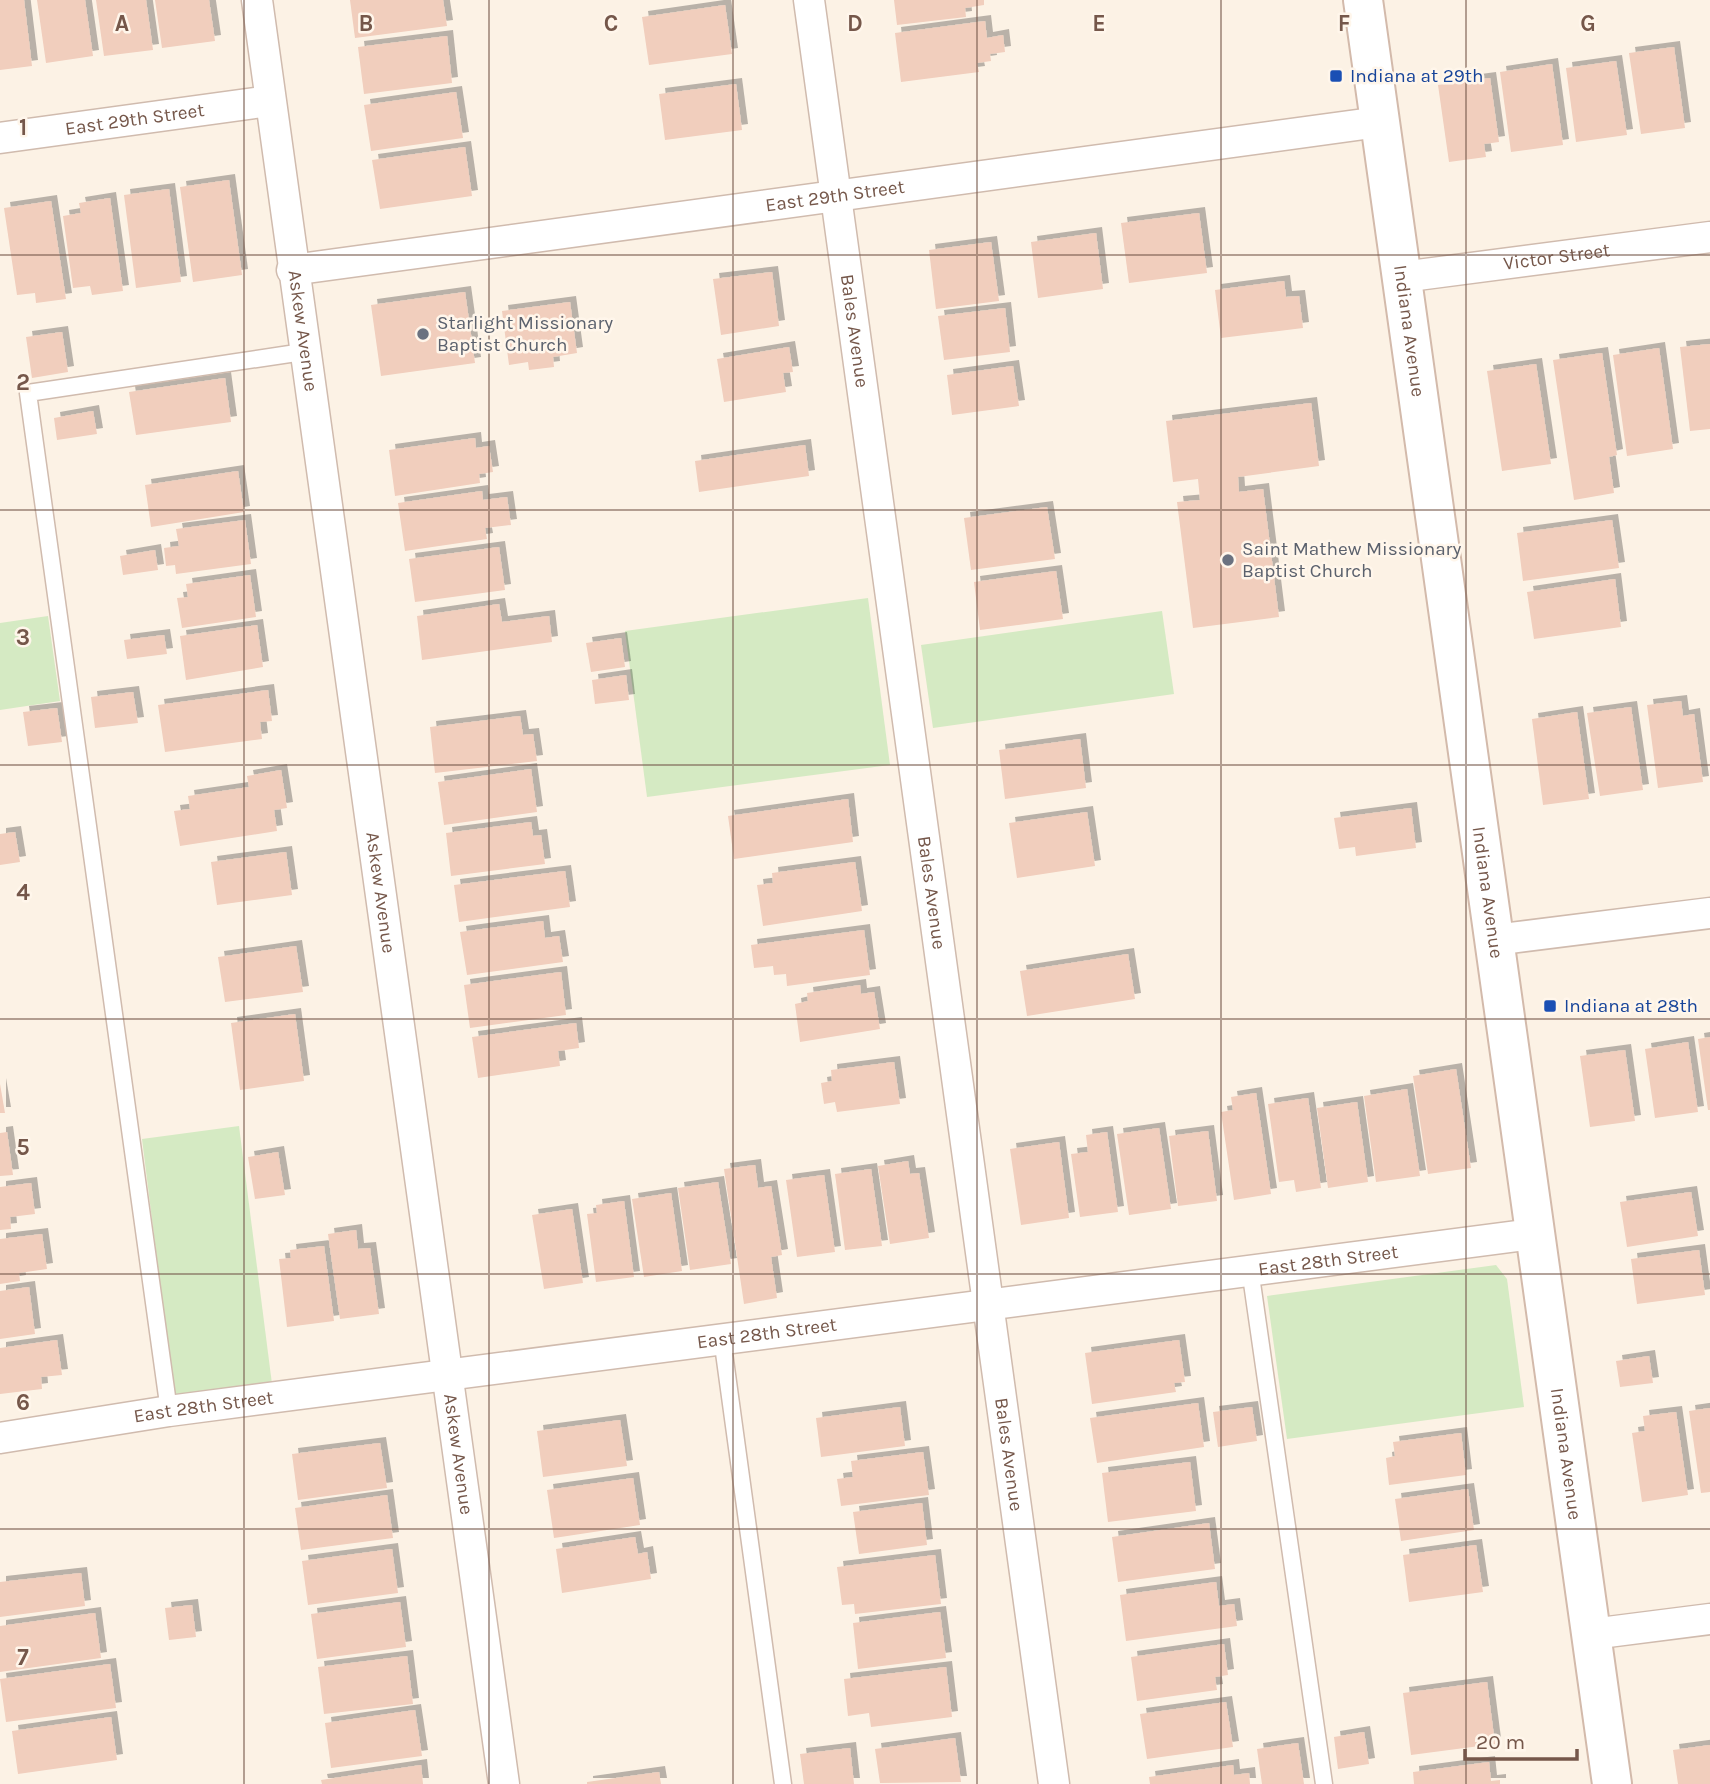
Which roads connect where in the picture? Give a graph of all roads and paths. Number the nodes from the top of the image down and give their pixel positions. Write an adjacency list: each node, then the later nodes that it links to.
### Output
1 (257, 0): 4 (street, Askew Avenue)
2 (809, 0): 7 (street, Bales Avenue)
3 (1363, 0): 5 (street, Indiana Avenue)
4 (269, 101): 6 (street, East 29th Street); 9 (street, Askew Avenue)
5 (1379, 122): 7 (street, East 29th Street); 10 (street, Indiana Avenue)
6 (0, 138)
7 (835, 195): 9 (street, East 29th Street); 16 (street, Bales Avenue)
8 (1710, 237): 10 (street, Victor Street)
9 (292, 270): 11 (street, Askew Avenue)
10 (1402, 277): 13 (street, Indiana Avenue)
11 (303, 352): 18 (street, Askew Avenue); 19 (lane)
12 (1710, 913): 13 (street)
13 (1494, 940): 14 (street, Indiana Avenue)
14 (1533, 1234): 15 (street, East 28th Street); 22 (street, Indiana Avenue)
15 (1250, 1269): 16 (street, East 28th Street); 26 (lane)
16 (988, 1306): 17 (street, East 28th Street); 25 (street, Bales Avenue)
17 (722, 1338): 18 (street, East 28th Street); 24 (lane)
18 (448, 1375): 19 (street, East 28th Street); 23 (street, Askew Avenue)
19 (169, 1411): 20 (street, East 28th Street)
20 (0, 1438)
21 (1710, 1619): 22 (street)
22 (1592, 1634): 27 (street, Indiana Avenue)
23 (504, 1784)
24 (783, 1784)
25 (1054, 1784)
26 (1324, 1784)
27 (1612, 1784)

